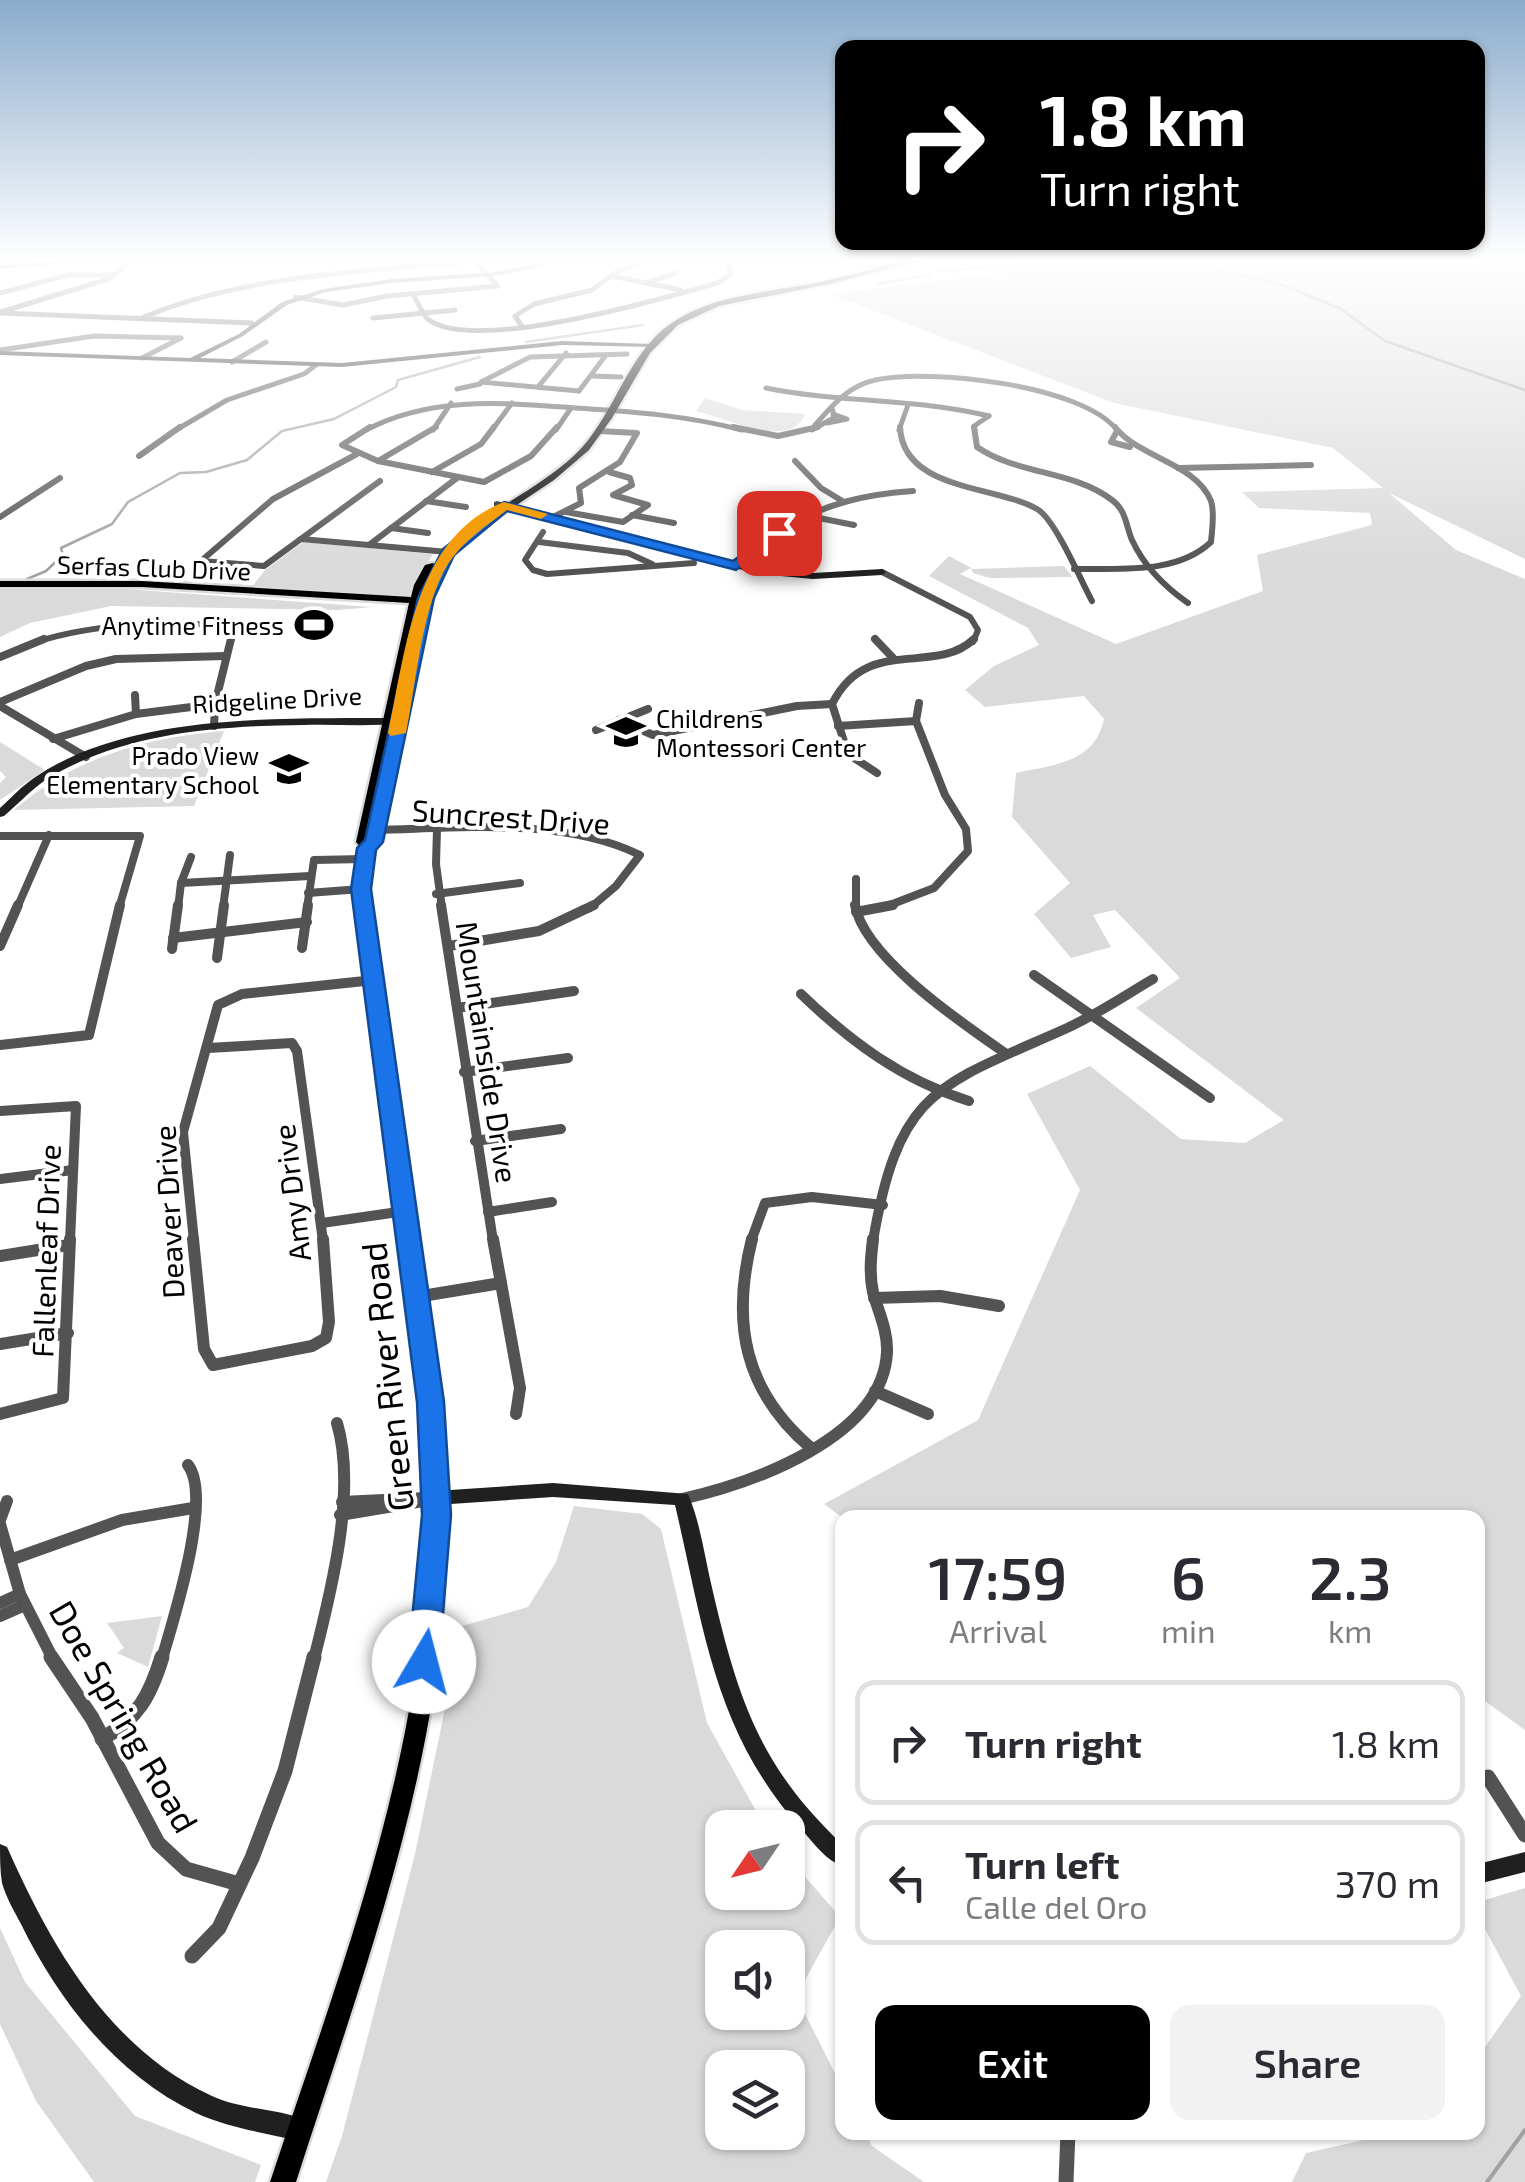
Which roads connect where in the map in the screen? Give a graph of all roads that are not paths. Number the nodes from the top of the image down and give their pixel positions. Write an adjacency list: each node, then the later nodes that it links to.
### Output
1 (228, 362): 2 (main road)
2 (232, 362): 9 (main road)
3 (394, 362): 9 (main road)
4 (519, 362): 13 (street)
5 (559, 362): 14 (street)
6 (602, 362): 10 (street)
7 (635, 362): 12 (main road, Green River Road)
8 (639, 362): 17 (main road, Green River Road)
9 (316, 365): 29 (street)
10 (593, 376): 11 (street); 14 (street)
11 (610, 377)
12 (622, 378): 17 (main road); 23 (main road, Green River Road)
13 (484, 384): 14 (street); 16 (street)
14 (538, 388)
15 (766, 388): 18 (street)
16 (457, 389)
17 (621, 396): 23 (main road, Green River Road)
18 (839, 399): 21 (street); 24 (street); 33 (street)
19 (451, 402): 20 (street); 28 (street); 30 (street)
20 (512, 403): 22 (street); 35 (street)
21 (908, 405): 65 (street); 66 (street)
22 (571, 408): 23 (street); 37 (street)
23 (606, 410): 26 (main road, Green River Road); 27 (street); 42 (main road, Green River Road)
24 (831, 413): 25 (street); 25 (street); 27 (street)
25 (827, 424): 27 (street)
26 (598, 431): 34 (street); 42 (main road, Green River Road)
27 (755, 434)
28 (357, 454): 30 (street); 54 (street)
29 (138, 456)
30 (378, 461): 35 (street)
31 (795, 461): 41 (street)
32 (1312, 465): 33 (street)
33 (1177, 468): 65 (street)
34 (609, 472): 44 (street); 45 (street)
35 (429, 473): 37 (street)
36 (60, 478): 47 (street)
37 (458, 478): 40 (street)
38 (380, 482): 54 (street)
39 (913, 491): 41 (street)
40 (424, 500): 43 (street); 51 (street)
41 (844, 502): 46 (street)
42 (500, 505): 48 (main road); 59 (main road, Green River Road)
43 (466, 507)
44 (566, 512): 45 (street); 48 (street)
45 (632, 515): 49 (street)
46 (808, 516): 50 (street); 58 (street)
47 (0, 517)
48 (553, 518): 56 (main road)
49 (674, 523)
50 (854, 525)
51 (391, 528): 53 (street); 57 (street)
52 (543, 532): 55 (street)
53 (428, 533)
54 (300, 540): 57 (street)
55 (539, 542): 61 (street); 63 (street)
56 (650, 543): 61 (street); 64 (main road)
57 (370, 545): 59 (street)
58 (762, 547): 60 (street); 64 (street)
59 (443, 552): 70 (main road, Green River Road)
60 (802, 553)
61 (630, 554): 63 (street)
62 (694, 563): 63 (street)
63 (652, 564)
64 (733, 565): 67 (main road)
65 (1149, 565): 66 (street); 71 (street)
66 (1074, 569): 69 (street)
67 (882, 572): 75 (street)
68 (0, 584): 70 (main road, Serfas Club Drive)
69 (1092, 600)
70 (419, 603): 84 (main road, Green River Road)
71 (1188, 603)
72 (875, 638): 75 (street)
73 (226, 656): 74 (street); 77 (street); 78 (street)
74 (0, 657)
75 (894, 660): 79 (street)
76 (135, 695): 82 (street)
77 (0, 704): 89 (street)
78 (215, 704): 82 (street); 86 (street)
79 (832, 704): 83 (street); 87 (street)
80 (918, 704): 85 (street)
81 (648, 709): 83 (street)
82 (136, 714): 89 (street)
83 (619, 720): 88 (street)
84 (394, 721): 86 (main road, Ridgeline Drive); 93 (main road, Green River Road)
85 (916, 722): 87 (street); 108 (street)
86 (214, 726): 90 (main road, Ridgeline Drive)
87 (838, 726): 91 (street)
88 (596, 730)
89 (53, 739): 90 (street)
90 (86, 757): 92 (main road, Ridgeline Drive)
91 (877, 773)
92 (0, 814)
93 (371, 826): 94 (street, Suncrest Drive); 97 (main road, Green River Road)
94 (437, 828): 107 (street, Mountainside Drive); 112 (street, Suncrest Drive)
95 (50, 834): 96 (street); 111 (street); 122 (street)
96 (0, 836)
97 (366, 853): 100 (street); 105 (main road, Green River Road)
98 (230, 855): 101 (street)
99 (191, 857): 103 (street)
100 (310, 876): 101 (street); 106 (street)
101 (226, 879): 103 (street); 110 (street)
102 (856, 879): 108 (street)
103 (181, 883): 110 (street)
104 (520, 883): 107 (street)
105 (361, 889): 106 (street); 117 (main road, Green River Road)
106 (308, 893): 109 (street)
107 (436, 894): 112 (street, Mountainside Drive)
108 (856, 912): 124 (street)
109 (307, 922): 110 (street); 113 (street)
110 (220, 934): 114 (street)
111 (0, 946)
112 (449, 946): 120 (street, Mountainside Drive)
113 (302, 948)
114 (217, 958)
115 (1034, 975): 121 (street)
116 (1153, 979): 121 (street)
117 (374, 980): 123 (street, Deaver Drive); 137 (main road, Green River Road)
118 (574, 991): 120 (street)
119 (801, 994): 127 (street)
120 (457, 1008): 126 (street, Mountainside Drive)
121 (1092, 1014): 124 (street); 128 (street)
122 (0, 1045)
123 (208, 1048): 139 (street, Amy Drive); 147 (street, Deaver Drive)
124 (1005, 1053): 127 (street)
125 (568, 1058): 126 (street)
126 (464, 1072): 132 (street, Mountainside Drive)
127 (937, 1091): 129 (street); 136 (street)
128 (1210, 1098)
129 (969, 1102)
130 (0, 1111): 133 (street, Fallenleaf Drive)
131 (561, 1129): 132 (street)
132 (475, 1141): 138 (street, Mountainside Drive)
133 (73, 1170): 134 (street); 140 (street, Fallenleaf Drive)
134 (0, 1180)
135 (552, 1202): 138 (street)
136 (882, 1206): 144 (street); 154 (street)
137 (404, 1211): 139 (street); 143 (main road, Green River Road)
138 (488, 1212): 142 (street, Mountainside Drive)
139 (322, 1223): 147 (street, Amy Drive)
140 (70, 1245): 141 (street); 146 (street, Fallenleaf Drive)
141 (0, 1256)
142 (501, 1283): 143 (street); 151 (street, Mountainside Drive)
143 (416, 1297): 156 (main road, Green River Road)
144 (874, 1298): 145 (street); 149 (street)
145 (998, 1306)
146 (68, 1333): 148 (street); 150 (street, Fallenleaf Drive)
147 (326, 1338)
148 (0, 1344)
149 (876, 1391): 152 (street); 154 (street)
150 (0, 1414)
151 (516, 1414)
152 (928, 1414)
153 (338, 1423): 160 (street)
154 (811, 1448): 157 (street)
155 (188, 1465): 159 (street)
156 (436, 1498): 157 (main road); 160 (street); 175 (main road, Green River Road)
157 (682, 1499): 169 (main road)
158 (7, 1502): 161 (street)
159 (193, 1508): 162 (street); 166 (street)
160 (341, 1509): 173 (street)
161 (0, 1522): 162 (street, Doe Spring Road)
162 (10, 1560): 163 (street, Doe Spring Road)
163 (23, 1599): 164 (street); 165 (street); 166 (street, Doe Spring Road)
164 (0, 1603)
165 (0, 1616)
166 (102, 1740): 173 (street, Doe Spring Road)
167 (1485, 1778): 168 (street)
168 (1525, 1834)
169 (835, 1849)
170 (0, 1854): 175 (street)
171 (1525, 1862): 172 (main road)
172 (1485, 1872)
173 (239, 1884): 174 (street)
174 (192, 1956)
175 (300, 2129): 177 (main road, Green River Road)
176 (1068, 2140): 178 (street)
177 (283, 2182)
178 (1066, 2182)

